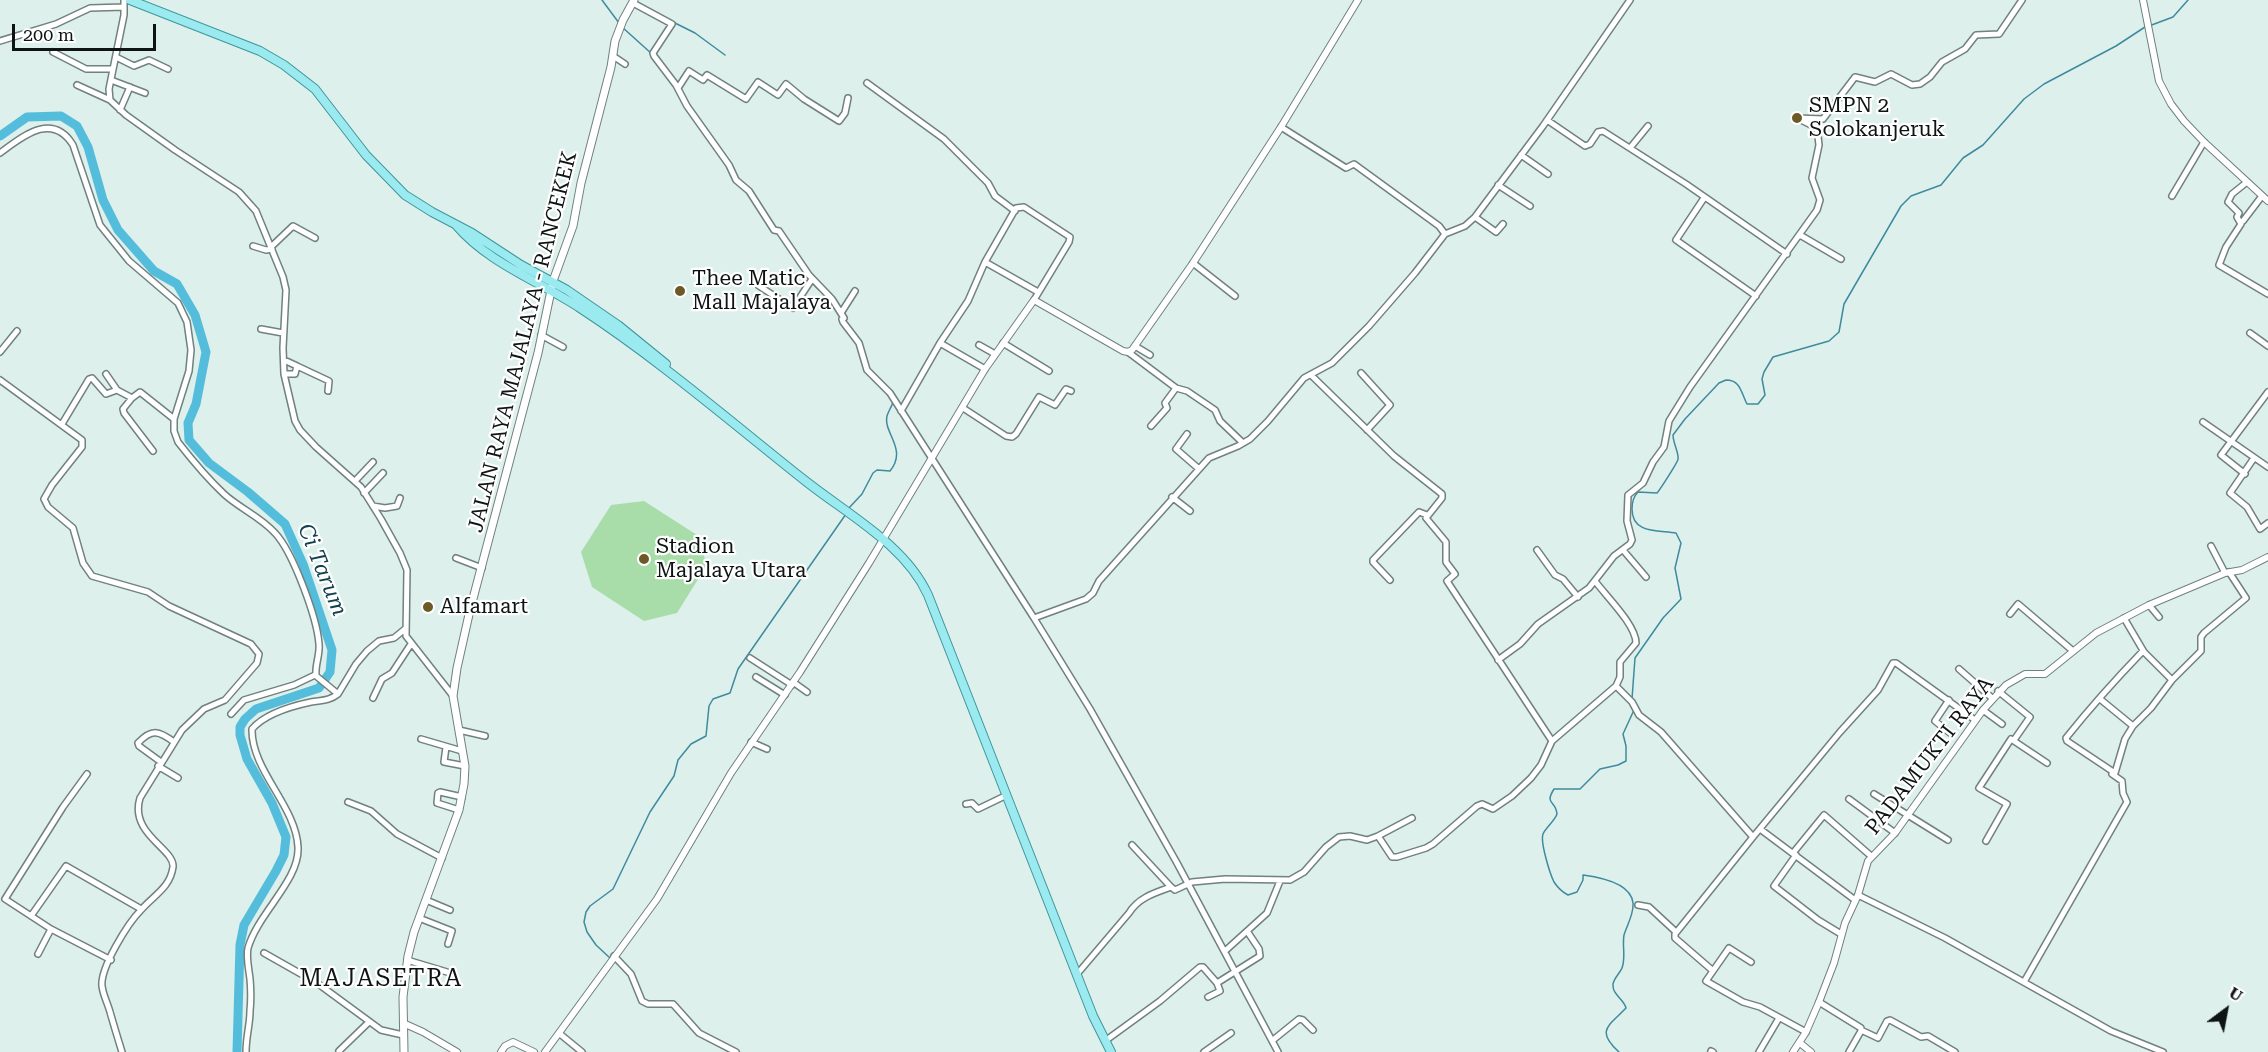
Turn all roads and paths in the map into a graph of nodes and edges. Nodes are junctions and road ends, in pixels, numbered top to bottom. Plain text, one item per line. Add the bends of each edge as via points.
1 (124, 0) edge
2 (130, 0) edge
3 (1358, 0) edge
4 (1630, 0) edge
5 (2022, 0) edge
6 (2143, 0) edge
7 (633, 1) edge
8 (124, 7) junction
9 (0, 40) edge
10 (53, 52) dead end
11 (613, 56) junction
12 (116, 57) junction
13 (625, 64) dead end
14 (113, 69) junction
15 (168, 69) dead end
16 (111, 80) junction
17 (867, 83) dead end
18 (77, 85) dead end
19 (130, 87) junction
20 (678, 88) junction
21 (145, 93) dead end
22 (848, 98) dead end
23 (110, 100) junction
24 (120, 110) junction
25 (1547, 120) junction
26 (1648, 126) dead end
27 (1281, 127) junction
28 (2204, 142) junction
29 (1630, 148) junction
30 (0, 153) edge
31 (1521, 155) junction
32 (1548, 174) dead end
33 (2247, 182) junction
34 (1498, 185) junction
35 (2172, 196) dead end
36 (1704, 198) junction
37 (2266, 198) edge
38 (1530, 206) dead end
39 (1015, 211) junction
40 (1475, 217) junction
41 (2243, 221) dead end
42 (1503, 224) dead end
43 (456, 225) junction
44 (1445, 234) junction
45 (1800, 235) junction
46 (315, 238) dead end
47 (253, 246) dead end
48 (271, 248) junction
49 (1787, 254) junction
50 (1841, 259) dead end
51 (985, 261) junction
52 (1193, 262) junction
53 (553, 281) junction
54 (810, 282) junction
55 (759, 286) dead end
56 (551, 291) junction
57 (855, 291) dead end
58 (1038, 292) junction
59 (2268, 294) edge
60 (1235, 296) dead end
61 (1756, 296) junction
62 (1034, 300) junction
63 (841, 313) junction
64 (261, 329) dead end
65 (17, 331) dead end
66 (284, 333) junction
67 (2250, 333) dead end
68 (541, 335) junction
69 (1003, 343) junction
70 (940, 344) junction
71 (979, 345) dead end
72 (1135, 346) junction
73 (2268, 346) edge
74 (563, 347) dead end
75 (0, 352) edge
76 (1128, 352) junction
77 (995, 354) junction
78 (1150, 355) dead end
79 (284, 360) junction
80 (297, 366) junction
81 (985, 369) junction
82 (1049, 371) dead end
83 (1361, 373) dead end
84 (106, 374) dead end
85 (284, 374) junction
86 (1311, 375) junction
87 (0, 380) edge
88 (1176, 388) junction
89 (117, 390) junction
90 (328, 391) dead end
91 (1071, 391) dead end
92 (2268, 392) edge
93 (132, 398) junction
94 (2265, 400) edge
95 (963, 408) junction
96 (901, 411) junction
97 (174, 419) junction
98 (2204, 422) dead end
99 (62, 424) junction
100 (1151, 426) dead end
101 (1367, 430) junction
102 (1187, 434) dead end
103 (2231, 442) junction
104 (1243, 443) junction
105 (153, 451) dead end
106 (2254, 458) junction
107 (932, 460) junction
108 (373, 462) dead end
109 (2268, 467) edge
110 (1199, 468) junction
111 (383, 473) dead end
112 (2245, 474) junction
113 (355, 481) junction
114 (364, 493) junction
115 (1172, 497) junction
116 (400, 498) dead end
117 (373, 506) junction
118 (1190, 512) dead end
119 (1427, 515) junction
120 (855, 518) junction
121 (2268, 523) edge
122 (883, 540) junction
123 (2211, 546) dead end
124 (1537, 550) dead end
125 (1623, 550) junction
126 (2268, 557) edge
127 (456, 558) dead end
128 (482, 568) junction
129 (2227, 573) junction
130 (1646, 577) dead end
131 (1390, 580) dead end
132 (1595, 581) junction
133 (1578, 597) junction
134 (2149, 605) junction
135 (2010, 614) dead end
136 (2159, 617) dead end
137 (1034, 618) junction
138 (2124, 618) junction
139 (405, 629) junction
140 (411, 644) junction
141 (2071, 649) junction
142 (2144, 652) junction
143 (750, 658) dead end
144 (1498, 660) junction
145 (1959, 669) dead end
146 (317, 676) junction
147 (756, 677) dead end
148 (2172, 680) junction
149 (793, 684) junction
150 (1616, 686) junction
151 (1998, 691) junction
152 (807, 692) dead end
153 (337, 693) junction
154 (785, 695) junction
155 (453, 696) junction
156 (373, 698) dead end
157 (1992, 698) junction
158 (2100, 699) junction
159 (1949, 700) junction
160 (1983, 710) junction
161 (231, 714) dead end
162 (1975, 720) junction
163 (2002, 724) dead end
164 (2133, 726) junction
165 (459, 730) junction
166 (1950, 733) dead end
167 (485, 736) dead end
168 (421, 739) dead end
169 (1552, 741) junction
170 (2014, 741) junction
171 (174, 742) junction
172 (752, 742) junction
173 (446, 747) junction
174 (767, 750) dead end
175 (462, 751) junction
176 (2047, 763) dead end
177 (160, 764) junction
178 (465, 766) junction
179 (2112, 773) junction
180 (87, 774) dead end
181 (178, 778) dead end
182 (1874, 794) dead end
183 (1007, 795) junction
184 (462, 797) junction
185 (1849, 799) dead end
186 (348, 802) dead end
187 (966, 804) dead end
188 (459, 810) junction
189 (1908, 814) junction
190 (1412, 818) dead end
191 (1760, 829) junction
192 (1893, 831) junction
193 (1378, 837) junction
194 (1753, 837) junction
195 (1948, 840) dead end
196 (1986, 841) dead end
197 (1132, 845) dead end
198 (1794, 854) junction
199 (1871, 856) junction
200 (442, 858) junction
201 (1280, 881) junction
202 (1188, 885) junction
203 (1171, 887) junction
204 (1857, 897) junction
205 (426, 900) junction
206 (1638, 905) dead end
207 (141, 909) junction
208 (450, 910) dead end
209 (31, 916) junction
210 (418, 918) junction
211 (51, 929) junction
212 (1247, 931) junction
213 (1676, 932) junction
214 (1838, 932) junction
215 (448, 944) dead end
216 (1225, 951) junction
217 (38, 954) dead end
218 (264, 954) dead end
219 (612, 959) junction
220 (111, 960) junction
221 (407, 960) junction
222 (1751, 962) dead end
223 (1712, 970) junction
224 (447, 972) dead end
225 (1237, 972) junction
226 (1078, 973) junction
227 (2024, 982) junction
228 (1217, 984) junction
229 (1208, 997) dead end
230 (1819, 1002) junction
231 (1779, 1017) junction
232 (369, 1022) junction
233 (403, 1023) junction
234 (1313, 1030) dead end
235 (1861, 1030) junction
236 (1803, 1031) junction
237 (1231, 1033) dead end
238 (560, 1034) junction
239 (403, 1035) junction
240 (1273, 1040) junction
241 (1105, 1041) junction
242 (1800, 1043) junction
243 (339, 1051) edge
244 (122, 1052) edge
245 (246, 1052) edge
246 (404, 1052) edge
247 (457, 1052) edge
248 (501, 1052) edge
249 (534, 1052) edge
250 (545, 1052) edge
251 (582, 1052) edge
252 (736, 1052) edge
253 (1111, 1052) edge
254 (1204, 1052) edge
255 (1278, 1052) edge
256 (1759, 1052) edge
257 (1793, 1052) edge
258 (1811, 1052) edge
259 (1849, 1052) edge
260 (1955, 1052) edge
261 (2163, 1052) edge

1 - 8 street
2 - 43 main road via 260,51 307,82 381,172 405,195
3 - 27 street
4 - 25 street
5 - 45 street via 1999,34 1976,35 1965,49 1942,62 1920,84 1912,85 1891,74 1875,82 1855,77 1823,119 1797,118 1818,128 1819,145 1812,178 1821,200
6 - 28 street via 2161,87 2177,113
7 - 11 main road, JALAN RAYA MAJALAYA - RANCEKEK via 619,30
7 - 20 street via 672,24 653,54
8 - 9 street via 90,8 56,24
8 - 12 street
10 - 14 street via 86,69
11 - 13 street
11 - 53 main road, JALAN RAYA MAJALAYA - RANCEKEK via 573,226
12 - 14 street
12 - 15 street via 134,66 149,60
14 - 16 street
16 - 19 street
16 - 23 street
17 - 39 street via 944,139 995,195
18 - 23 street
19 - 21 street
19 - 24 street
20 - 22 street via 689,71 703,80 707,75 746,99 758,82 778,95 788,85 839,121
20 - 54 street via 736,180 749,191 774,231 779,231
23 - 24 street
24 - 48 street via 246,198 261,219
25 - 29 street via 1585,146 1601,131
25 - 31 street
26 - 29 street
27 - 44 street via 1343,166 1354,164
27 - 52 street
28 - 33 street
28 - 35 street
29 - 36 street
30 - 97 street via 34,130 55,129 67,136 99,225 129,261 178,303 188,322 191,350 189,371
31 - 32 street
31 - 34 street
33 - 37 street
33 - 59 street via 2228,202 2239,213 2236,217 2241,224 2219,265
34 - 38 street
34 - 40 street
36 - 49 street
36 - 61 street via 1676,240
37 - 41 street
39 - 51 street
39 - 58 street via 1024,207 1070,237
40 - 42 street via 1496,232
40 - 44 street
43 - 53 main road
43 - 56 main road via 484,250
44 - 86 street via 1369,327 1332,363
45 - 49 street
45 - 50 street
46 - 48 street via 293,226
47 - 48 street
48 - 66 street via 286,290
49 - 61 street
51 - 58 street
51 - 70 street via 968,301
52 - 60 street
52 - 72 street
53 - 56 main road, JALAN RAYA MAJALAYA - RANCEKEK
53 - 120 main road via 618,325
54 - 55 street via 793,308
54 - 63 street
56 - 68 main road, JALAN RAYA MAJALAYA - RANCEKEK
56 - 120 main road via 605,324
57 - 63 street
58 - 62 street
61 - 125 street via 1690,387 1670,421 1664,447 1643,483 1628,495 1627,521 1632,540
62 - 69 street
62 - 76 street
63 - 96 street via 859,344 867,370 890,393
64 - 66 street
65 - 75 street
66 - 79 street
67 - 73 street
68 - 74 street
68 - 128 main road, JALAN RAYA MAJALAYA - RANCEKEK
69 - 77 street
69 - 82 street
70 - 81 street
70 - 96 street
71 - 77 street
72 - 76 street
72 - 78 street
76 - 88 street
77 - 81 street
79 - 80 street
79 - 85 street
80 - 85 street via 296,374
80 - 90 street via 329,381
81 - 95 street
83 - 101 street via 1390,404
84 - 89 street
85 - 113 street via 300,430
86 - 101 street
86 - 104 street
87 - 99 street
88 - 100 street via 1165,402 1168,407
88 - 104 street via 1215,410 1220,421
89 - 93 street
89 - 99 street via 106,394 89,379
91 - 95 street via 1065,390 1054,406 1038,397 1011,437
92 - 94 street
93 - 97 street via 140,392
93 - 105 street via 124,413
94 - 103 street
95 - 107 street
96 - 107 street
97 - 146 street via 178,442 189,457 224,494 268,526 282,544 301,580 319,642
98 - 103 street
99 - 171 street via 82,440 82,446 44,499 73,528 89,574 148,592 169,606 251,644 259,654 257,663 225,700 195,715
101 - 119 street via 1441,492 1442,498
102 - 110 street via 1176,449
103 - 106 street
103 - 112 street via 2221,456
104 - 110 street via 1215,454
106 - 109 street
106 - 112 street
107 - 122 street
107 - 137 street
108 - 113 street
110 - 115 street
111 - 114 street
112 - 121 street via 2230,494 2254,515 2259,528
113 - 114 street
114 - 117 street
115 - 118 street
115 - 137 street via 1093,593
116 - 117 street via 397,506
117 - 139 street via 407,570
119 - 131 street via 1419,512 1373,560
119 - 144 street via 1426,520 1446,542 1447,563 1455,574 1447,582
120 - 122 main road
122 - 149 street
122 - 183 main road via 924,586
123 - 129 street
124 - 133 street
125 - 130 street
125 - 132 street
126 - 129 street, PADAMUKTI RAYA
127 - 128 street
128 - 155 main road, JALAN RAYA MAJALAYA - RANCEKEK
129 - 134 street, PADAMUKTI RAYA
129 - 148 street via 2246,598 2204,633 2201,651
132 - 133 street
132 - 150 street via 1636,639 1620,662
133 - 144 street via 1538,624
134 - 136 street
134 - 138 street, PADAMUKTI RAYA
135 - 141 street via 2018,604
137 - 202 street via 1090,709
138 - 141 street, PADAMUKTI RAYA
138 - 142 street
139 - 140 street
139 - 153 street via 367,651
140 - 155 street
140 - 156 street via 392,673 382,679
141 - 151 street, PADAMUKTI RAYA via 2045,674 2025,674
142 - 148 street
142 - 158 street
143 - 149 street
144 - 169 street
145 - 157 street
146 - 153 street
146 - 161 street via 244,700
147 - 154 street
148 - 164 street
149 - 152 street
149 - 154 street
150 - 169 street
150 - 194 street
151 - 157 street, PADAMUKTI RAYA
151 - 170 street via 2030,717
153 - 245 street via 330,700 309,702 267,717 252,729 257,757 289,818 298,847 294,869 257,925 247,951 250,1015
154 - 172 street
155 - 165 main road, JALAN RAYA MAJALAYA - RANCEKEK
157 - 160 street, PADAMUKTI RAYA
158 - 164 street
158 - 179 street via 2066,738
159 - 162 street
159 - 166 street via 1935,721
159 - 191 street via 1893,663 1878,690
160 - 162 street, PADAMUKTI RAYA
160 - 163 street
162 - 189 street, PADAMUKTI RAYA
164 - 179 street via 2116,772
165 - 167 street
165 - 175 main road, JALAN RAYA MAJALAYA - RANCEKEK
168 - 173 street
169 - 193 street via 1536,772 1512,796 1492,809 1482,804 1476,806 1426,848 1392,857
170 - 176 street
170 - 196 street via 2011,740 1979,788 2007,804
171 - 177 street
171 - 177 street via 155,733 138,743
172 - 174 street
172 - 219 street via 657,899
173 - 175 street
173 - 178 street via 444,762
175 - 178 main road, JALAN RAYA MAJALAYA - RANCEKEK
177 - 181 street
177 - 207 street via 140,798 138,810 148,835 174,864 166,886
178 - 184 main road, JALAN RAYA MAJALAYA - RANCEKEK
179 - 227 street via 2122,781 2127,802
180 - 209 street via 5,898
182 - 189 street
183 - 187 street via 978,809 972,803
183 - 226 main road
184 - 188 main road, JALAN RAYA MAJALAYA - RANCEKEK
184 - 188 street via 438,793 436,803
185 - 192 street
186 - 200 street via 371,811 397,834
188 - 200 main road, JALAN RAYA MAJALAYA - RANCEKEK
189 - 192 street, PADAMUKTI RAYA
189 - 195 street
190 - 193 street
191 - 194 street
191 - 198 street
192 - 199 street, PADAMUKTI RAYA
193 - 201 street via 1339,837 1304,872
194 - 213 street
197 - 203 street
198 - 199 street via 1824,815
198 - 204 street
198 - 214 street via 1774,886
199 - 204 street, PADAMUKTI RAYA
200 - 205 main road, JALAN RAYA MAJALAYA - RANCEKEK
201 - 202 street via 1225,879
201 - 212 street via 1268,913
202 - 203 street via 1175,890
202 - 216 street
203 - 226 street via 1135,903
204 - 214 street, PADAMUKTI RAYA
204 - 227 street via 1946,938
205 - 208 street
205 - 210 main road, JALAN RAYA MAJALAYA - RANCEKEK
206 - 213 street via 1649,907
207 - 209 street via 66,866
207 - 220 street
209 - 211 street
210 - 215 street via 452,932
210 - 221 main road, JALAN RAYA MAJALAYA - RANCEKEK
211 - 217 street
211 - 220 street
212 - 216 street
212 - 225 street via 1260,956
213 - 223 street via 1675,938
214 - 230 street, PADAMUKTI RAYA via 1834,963
216 - 225 street
218 - 232 street via 317,983
219 - 238 street
219 - 252 street via 628,969 642,1000 648,1004 673,1004 699,1033
220 - 244 street via 102,987
221 - 224 street
221 - 233 main road, JALAN RAYA MAJALAYA - RANCEKEK
222 - 223 street via 1730,948
223 - 231 street via 1706,981
225 - 228 street
225 - 240 street
226 - 241 main road
227 - 261 street via 2111,1031
228 - 229 street via 1220,991
228 - 241 street via 1200,967
230 - 235 street
230 - 236 street, PADAMUKTI RAYA
231 - 236 street
231 - 256 street
232 - 239 street via 381,1030
232 - 243 street
233 - 239 main road, JALAN RAYA MAJALAYA - RANCEKEK
233 - 247 street
234 - 240 street via 1299,1019
235 - 259 street
235 - 260 street via 1878,1038 1890,1020
236 - 242 street, PADAMUKTI RAYA
237 - 254 street
238 - 250 street
238 - 251 street
239 - 246 main road, JALAN RAYA MAJALAYA - RANCEKEK
240 - 255 street
241 - 253 main road
242 - 257 street, PADAMUKTI RAYA
242 - 258 street
248 - 249 street via 513,1042

